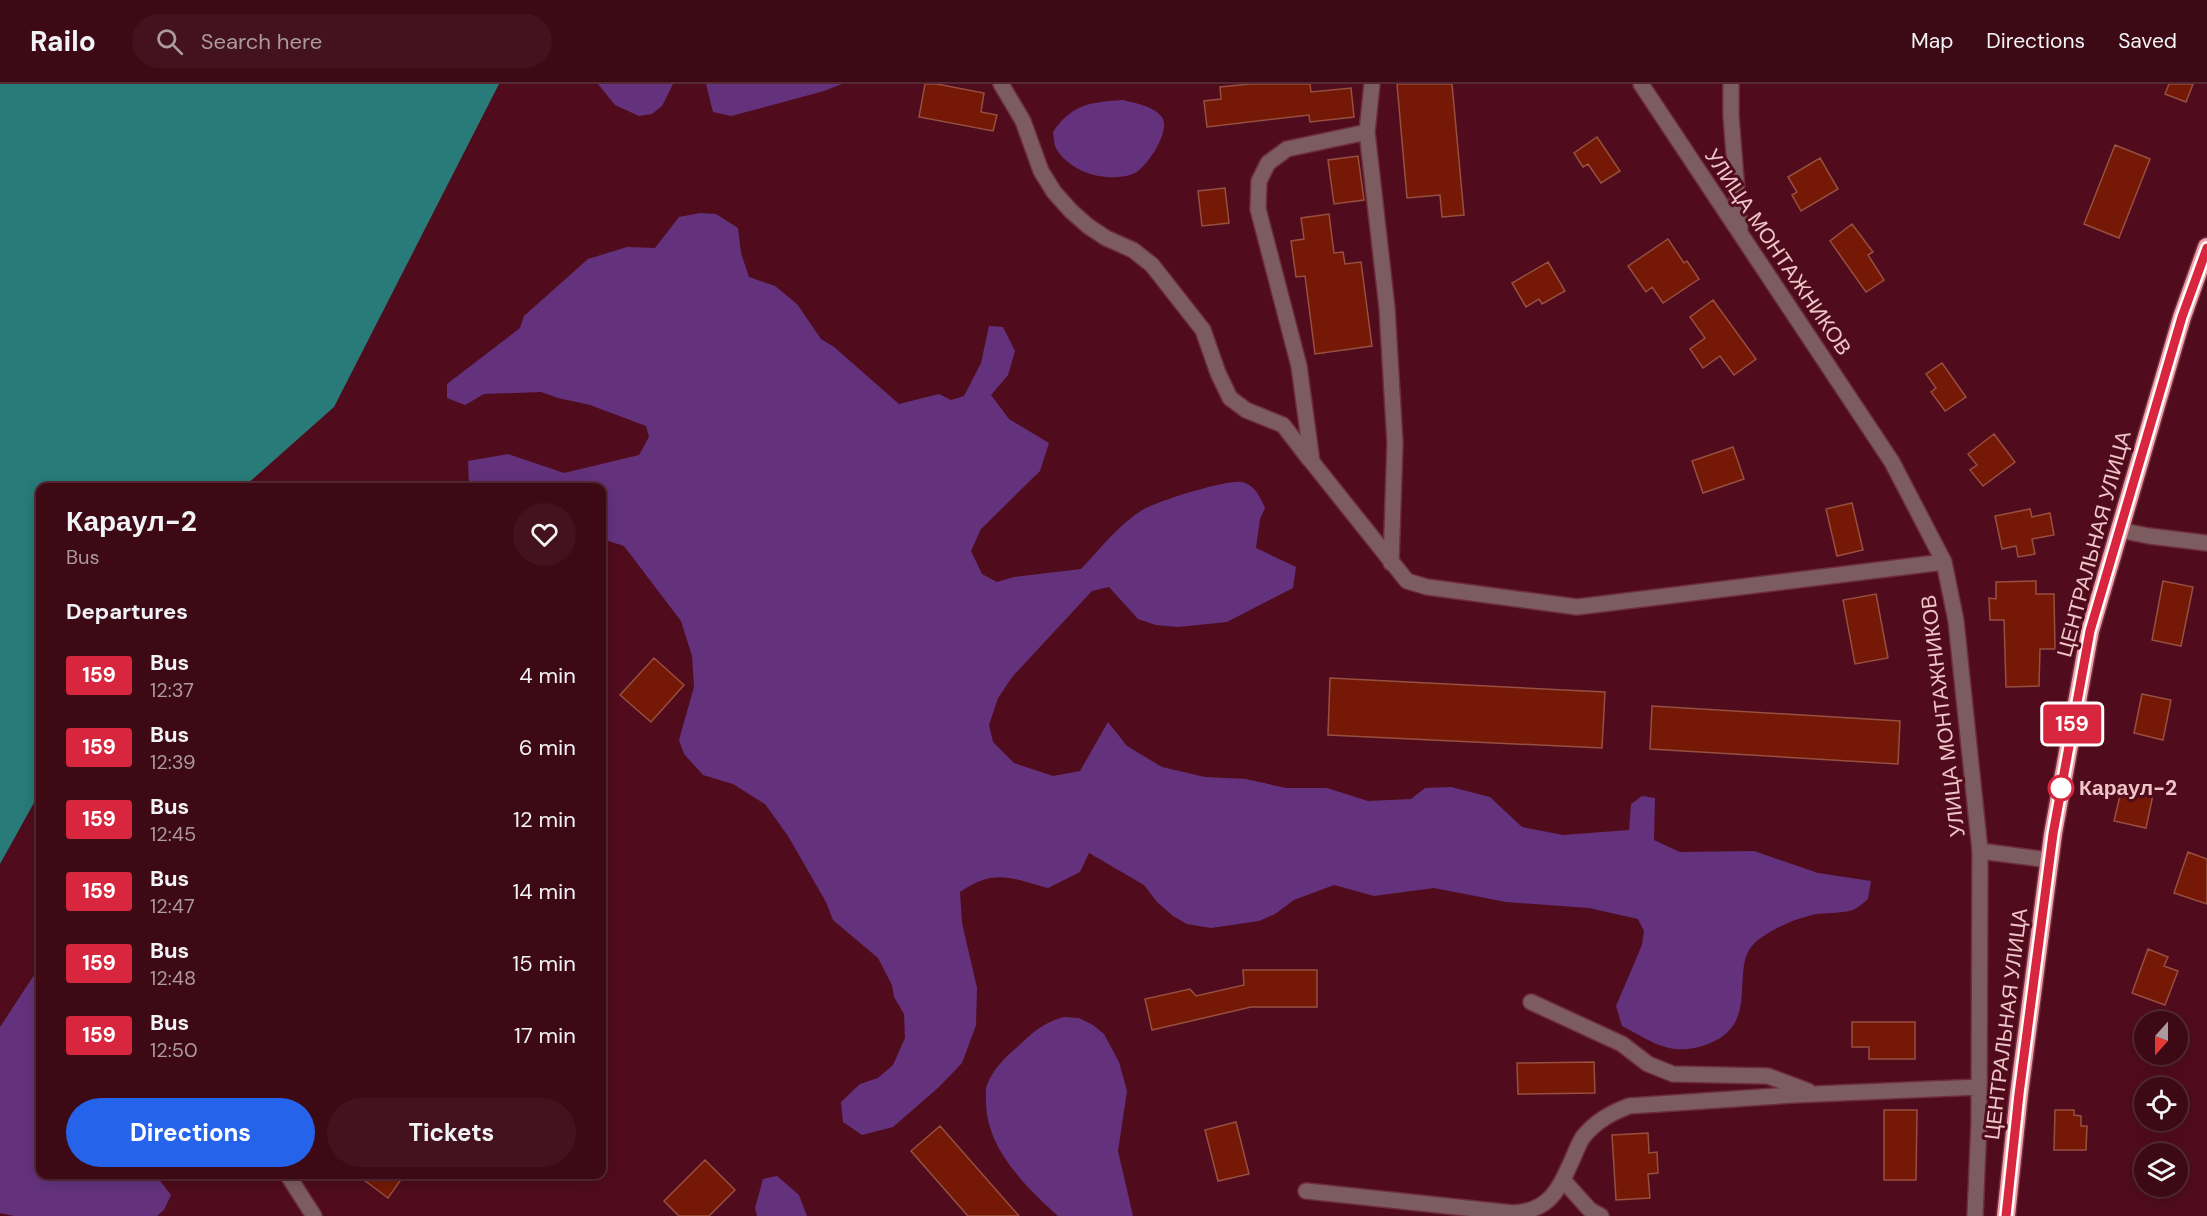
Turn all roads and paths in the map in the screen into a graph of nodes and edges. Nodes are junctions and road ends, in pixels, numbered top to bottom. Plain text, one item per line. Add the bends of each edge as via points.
1 (1001, 84) edge
2 (1372, 84) edge
3 (1641, 84) edge
4 (1731, 84) edge
5 (1367, 132) junction
6 (1740, 232) junction
7 (2207, 248) edge
8 (1312, 462) junction
9 (2119, 530) junction
10 (2207, 543) edge
11 (1944, 562) junction
12 (1391, 563) junction
13 (1980, 850) junction
14 (2049, 860) junction
15 (1532, 1002) dead end
16 (1979, 1088) junction
17 (1817, 1094) junction
18 (290, 1179) edge
19 (1563, 1179) junction
20 (1306, 1191) dead end
21 (314, 1216) edge
22 (1601, 1216) edge
23 (1975, 1216) edge
24 (2006, 1216) edge

1 - 8 street via 1023,121 1041,171 1054,192 1088,226 1152,265 1203,330 1230,398 1246,410 1284,425
2 - 5 street
3 - 6 street, УЛИЦА МОНТАЖНИКОВ
4 - 6 street
5 - 8 street via 1287,149 1268,163 1259,181 1258,209 1299,366
5 - 12 street via 1387,308 1395,443
6 - 11 street, УЛИЦА МОНТАЖНИКОВ via 1892,462
7 - 9 highway, ЦЕНТРАЛЬНАЯ УЛИЦА via 2182,317
8 - 12 street
9 - 10 street
9 - 14 highway, ЦЕНТРАЛЬНАЯ УЛИЦА via 2090,631
11 - 12 street via 1577,607 1427,587 1407,581
11 - 13 street, УЛИЦА МОНТАЖНИКОВ via 1956,621
13 - 14 street
13 - 16 street, УЛИЦА МОНТАЖНИКОВ
14 - 24 highway, ЦЕНТРАЛЬНАЯ УЛИЦА
15 - 17 street via 1622,1044 1648,1064 1673,1074 1768,1076
16 - 17 street
16 - 23 street, УЛИЦА МОНТАЖНИКОВ
17 - 19 street via 1629,1106 1596,1123 1582,1139
18 - 21 street
19 - 20 street via 1553,1196 1540,1207 1513,1213
19 - 22 street

